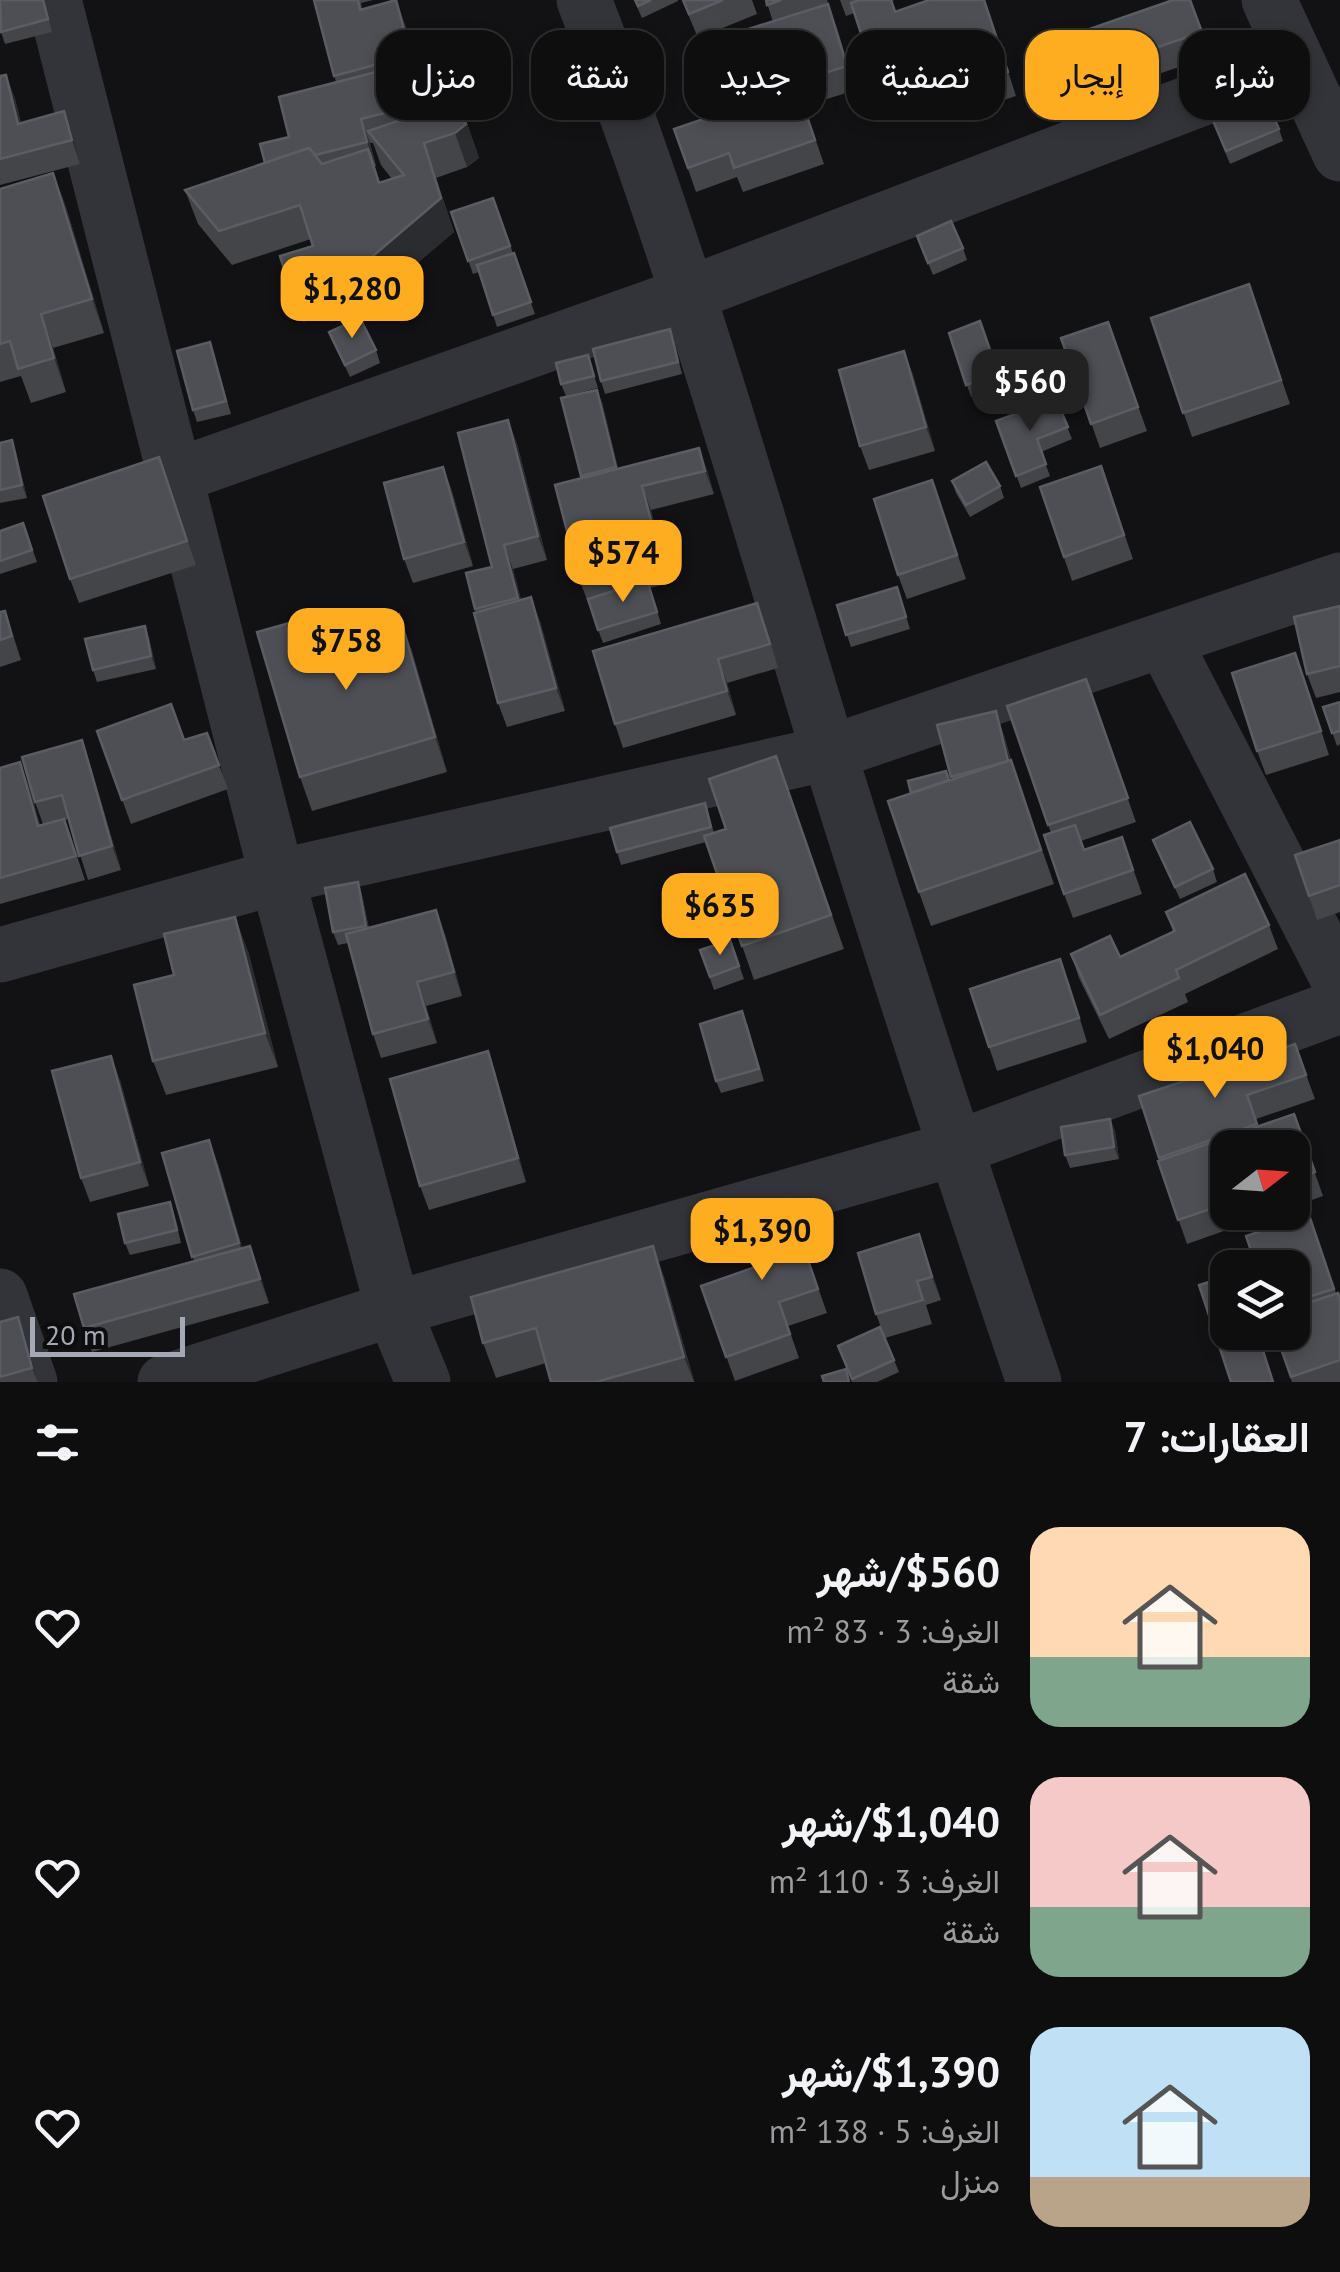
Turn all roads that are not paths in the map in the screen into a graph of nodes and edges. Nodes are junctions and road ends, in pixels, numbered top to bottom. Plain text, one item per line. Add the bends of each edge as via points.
1 (54, 0) edge
2 (584, 0) edge
3 (1269, 0) edge
4 (1283, 30) edge
5 (1310, 88) edge
6 (1179, 107) edge
7 (1340, 154) edge
8 (689, 294) junction
9 (176, 476) junction
10 (1340, 580) edge
11 (1164, 641) junction
12 (829, 753) junction
13 (276, 877) junction
14 (0, 955) edge
15 (1340, 983) edge
16 (1340, 1006) edge
17 (954, 1149) junction
18 (0, 1296) edge
19 (393, 1310) junction
20 (30, 1382) edge
21 (165, 1382) edge
22 (423, 1382) edge
23 (1034, 1382) edge

1 - 9 street
2 - 8 street
3 - 4 street
5 - 7 street
6 - 8 street
8 - 9 street
8 - 12 street
9 - 13 street
10 - 11 street
11 - 12 street
11 - 15 street
12 - 13 street
12 - 17 street
13 - 14 street
13 - 19 street
16 - 17 street
17 - 19 street
17 - 23 street
18 - 20 street
19 - 21 street
19 - 22 street

